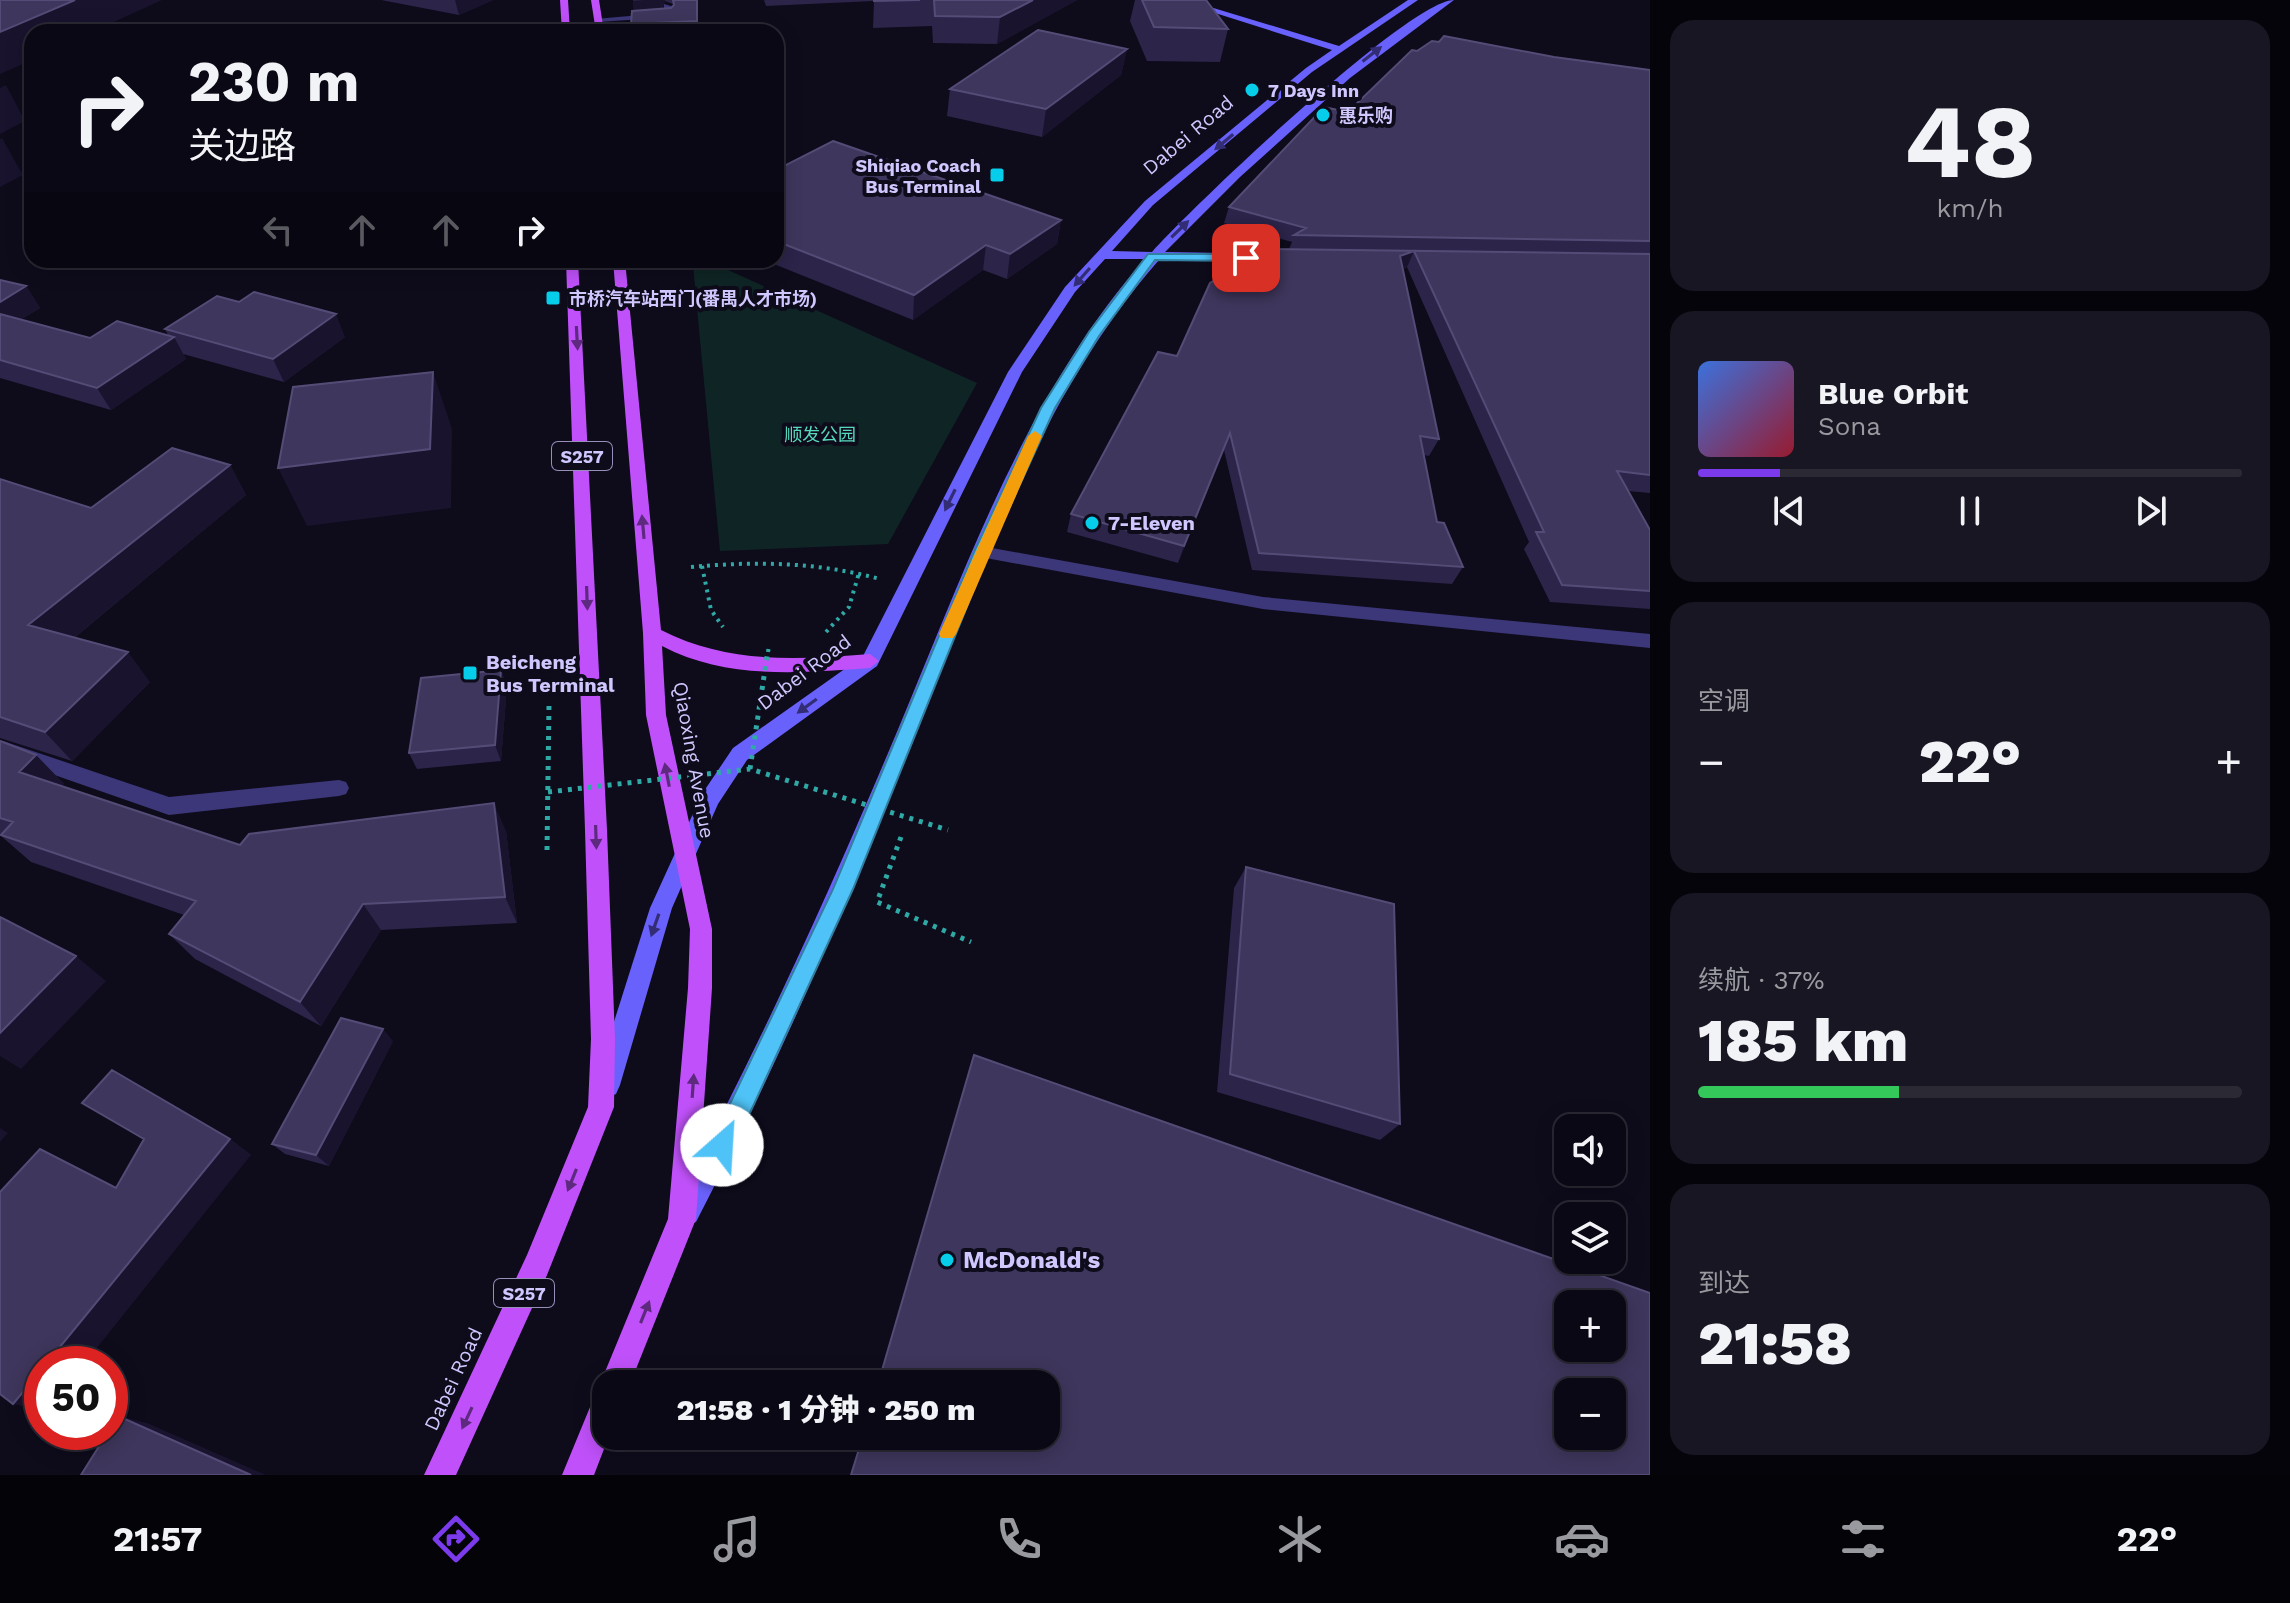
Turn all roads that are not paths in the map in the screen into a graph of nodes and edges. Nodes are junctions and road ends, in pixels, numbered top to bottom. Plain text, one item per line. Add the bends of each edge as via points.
1 (564, 0) edge
2 (595, 0) edge
3 (1178, 0) edge
4 (1414, 0) edge
5 (1450, 0) edge
6 (667, 6) edge
7 (599, 19) junction
8 (566, 24) edge
9 (599, 24) edge
10 (1338, 49) junction
11 (1101, 255) junction
12 (1152, 257) junction
13 (1293, 258) edge
14 (572, 268) edge
15 (620, 268) edge
16 (981, 552) junction
17 (652, 633) junction
18 (1650, 641) edge
19 (870, 661) junction
20 (0, 748) edge
21 (339, 788) dead end
22 (683, 852) junction
23 (601, 1107) junction
24 (682, 1219) junction
25 (621, 1370) edge
26 (592, 1440) edge
27 (440, 1475) edge
28 (578, 1475) edge

1 - 8 main road
2 - 7 main road
3 - 10 main road
4 - 10 main road, Dabei Road
12 -> 5 main road via 1360,63
6 - 7 street via 669,15
7 - 9 main road
10 -> 11 main road, Dabei Road via 1149,203
11 - 12 main road
11 -> 19 main road, Dabei Road via 1046,323 1015,372
12 - 13 main road
12 - 16 main road via 1093,335 1048,408
14 -> 23 main road, S257 via 596,830
17 -> 15 main road, Qiaoxing Avenue / S257
16 - 18 street via 1263,603
16 - 24 main road via 843,889
17 - 19 main road via 690,653 745,666
22 -> 17 main road, Qiaoxing Avenue / S257 via 656,715
19 -> 22 main road, Dabei Road via 740,754
20 - 21 street via 169,806
22 -> 23 main road, Dabei Road via 642,963
24 -> 22 main road, Qiaoxing Avenue / S257 via 701,929
23 -> 27 main road, Dabei Road / S257 via 537,1265
25 -> 24 main road, S257
26 - 28 main road

